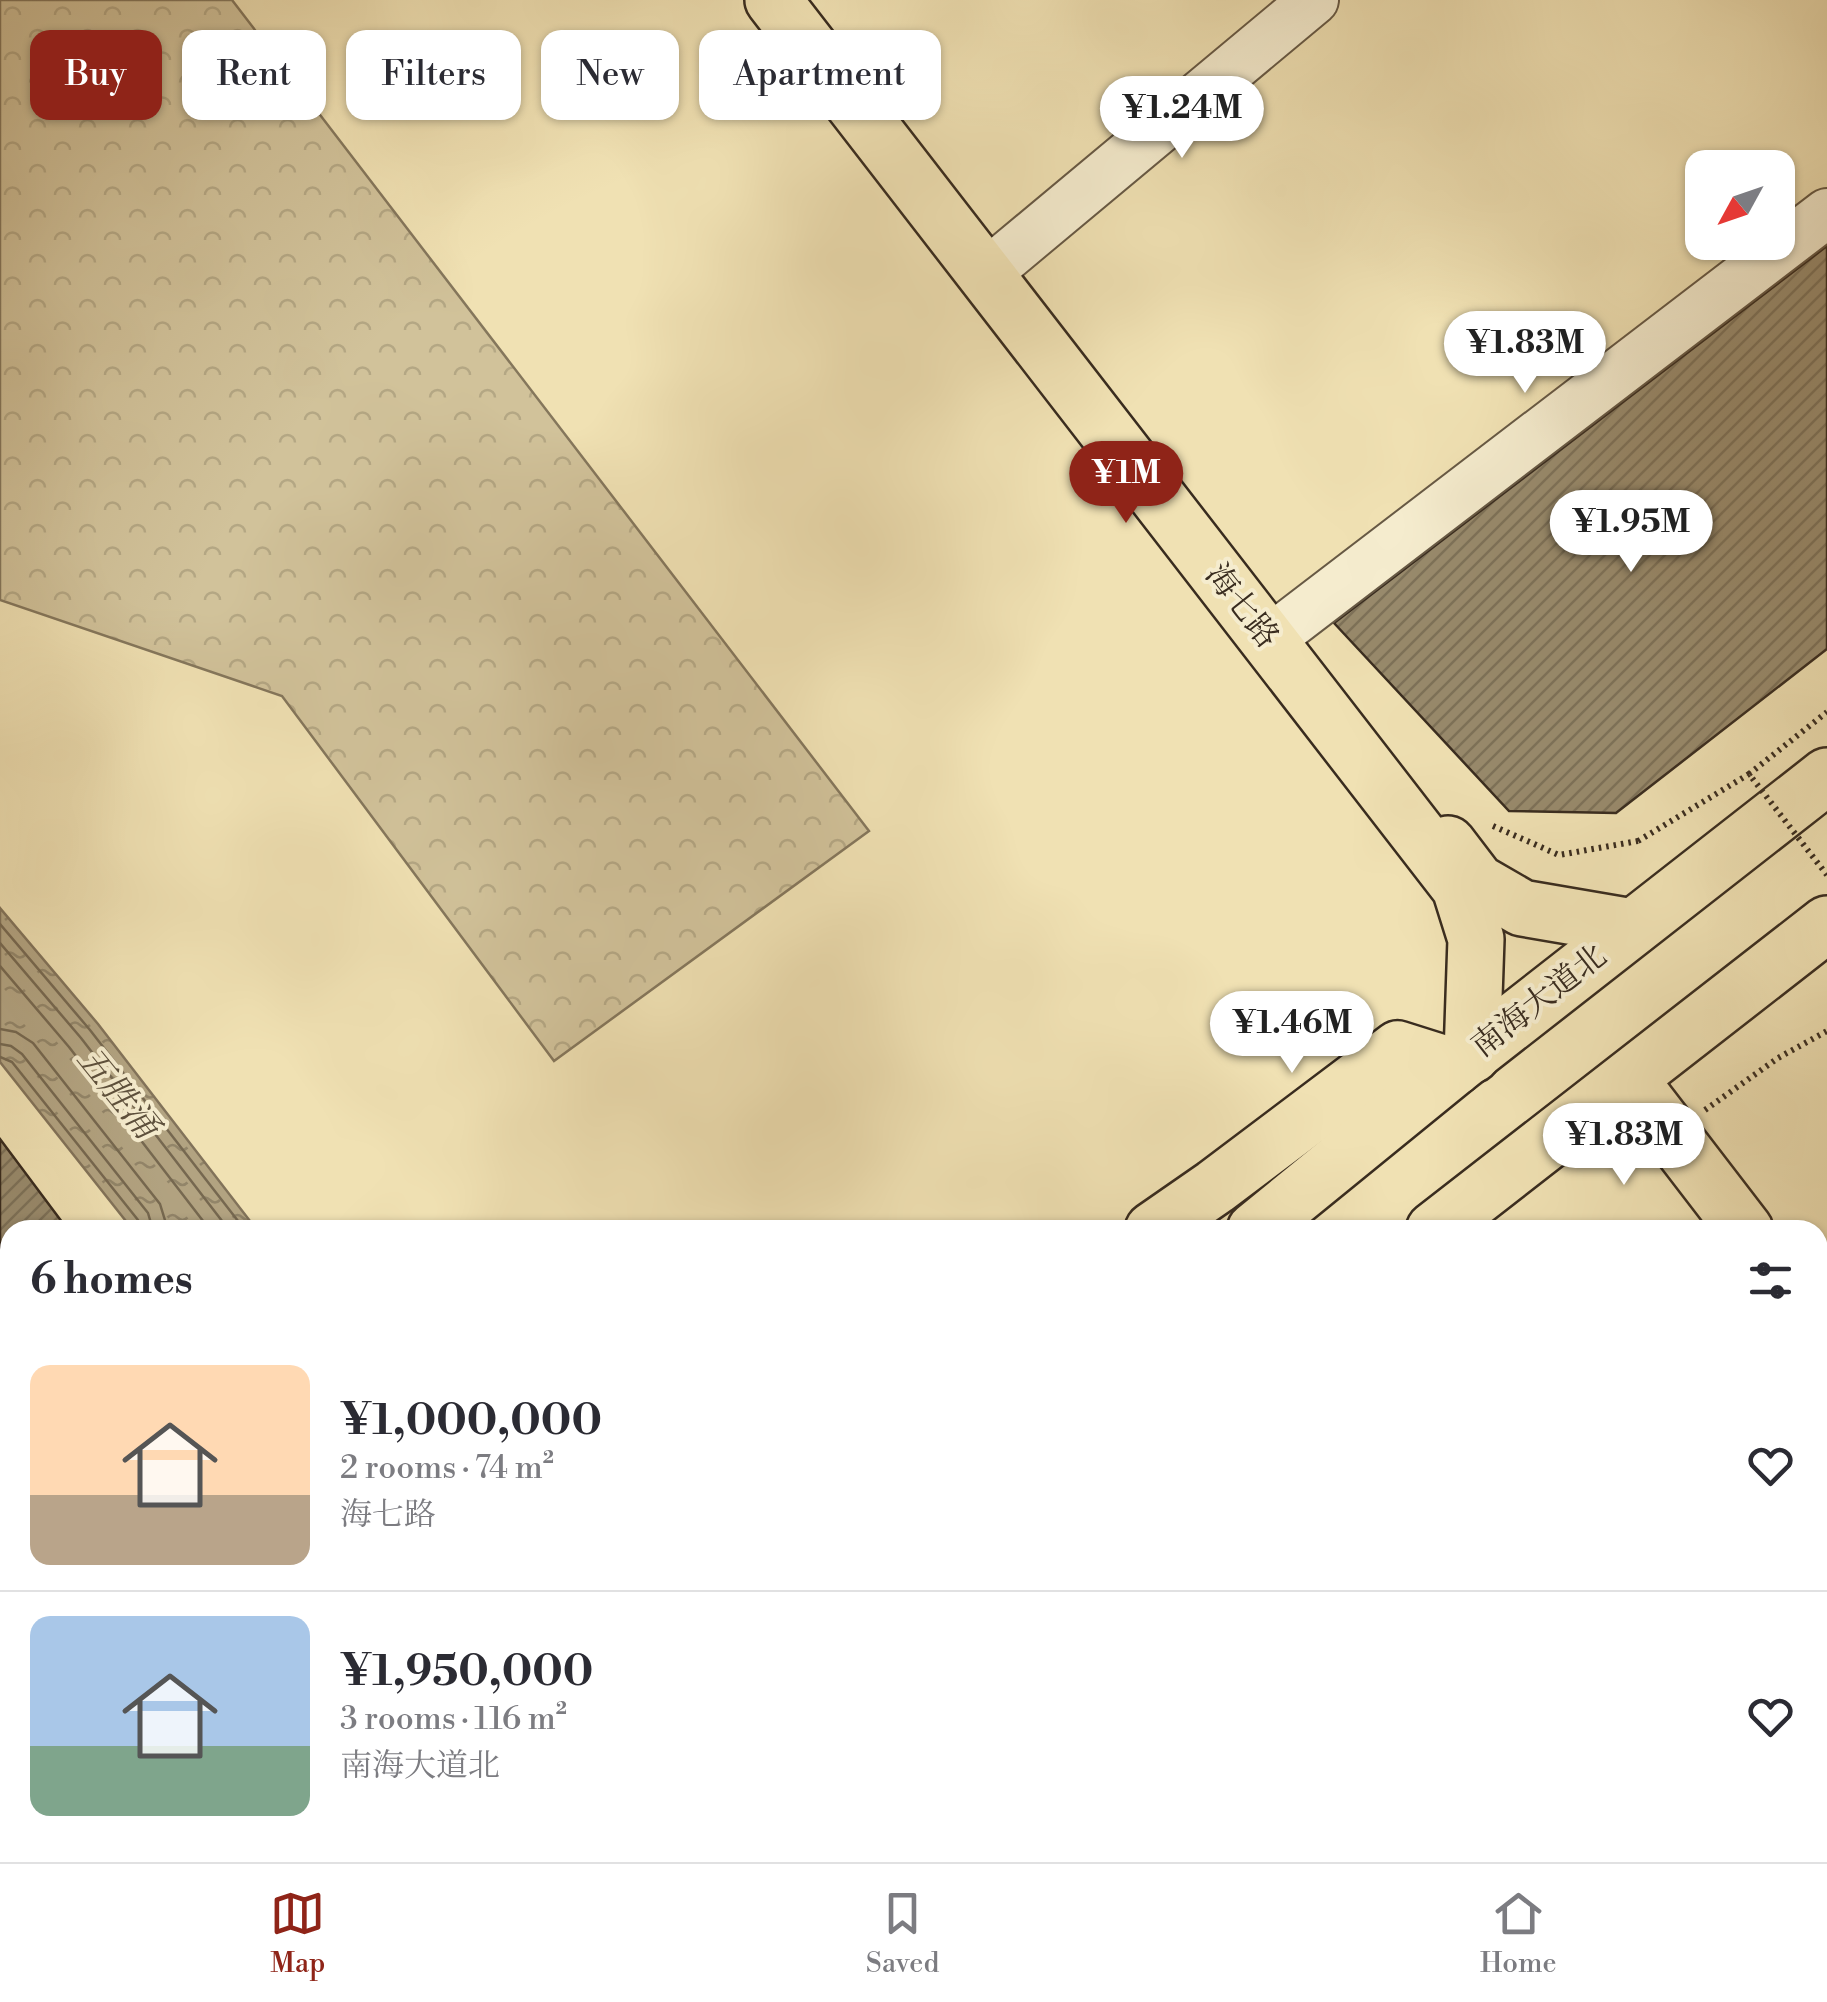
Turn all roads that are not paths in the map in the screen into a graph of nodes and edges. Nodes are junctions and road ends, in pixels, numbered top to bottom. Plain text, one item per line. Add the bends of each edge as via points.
1 (773, 0) edge
2 (797, 0) edge
3 (1314, 0) edge
4 (1827, 212) edge
5 (1000, 262) junction
6 (1276, 635) junction
7 (1827, 776) edge
8 (1827, 924) edge
9 (1633, 928) junction
10 (1463, 1061) junction
11 (1618, 1087) junction
12 (1168, 1220) edge
13 (1266, 1220) edge
14 (1447, 1220) edge
15 (1703, 1220) edge
16 (1737, 1220) edge

1 - 6 main road, 海七路
2 - 5 main road, 海七路
3 - 5 street
4 - 6 street
5 - 6 main road, 海七路
6 - 9 main road, 海七路 via 1477,882 1522,908
6 - 10 main road, 海七路 via 1460,888 1476,939
7 - 9 main road, 南海大道北
8 - 11 main road
9 - 10 main road, 南海大道北
10 - 12 main road via 1398,1049
10 - 13 main road, 南海大道北
11 - 14 main road
11 - 15 main road
11 - 16 main road via 1671,1134

